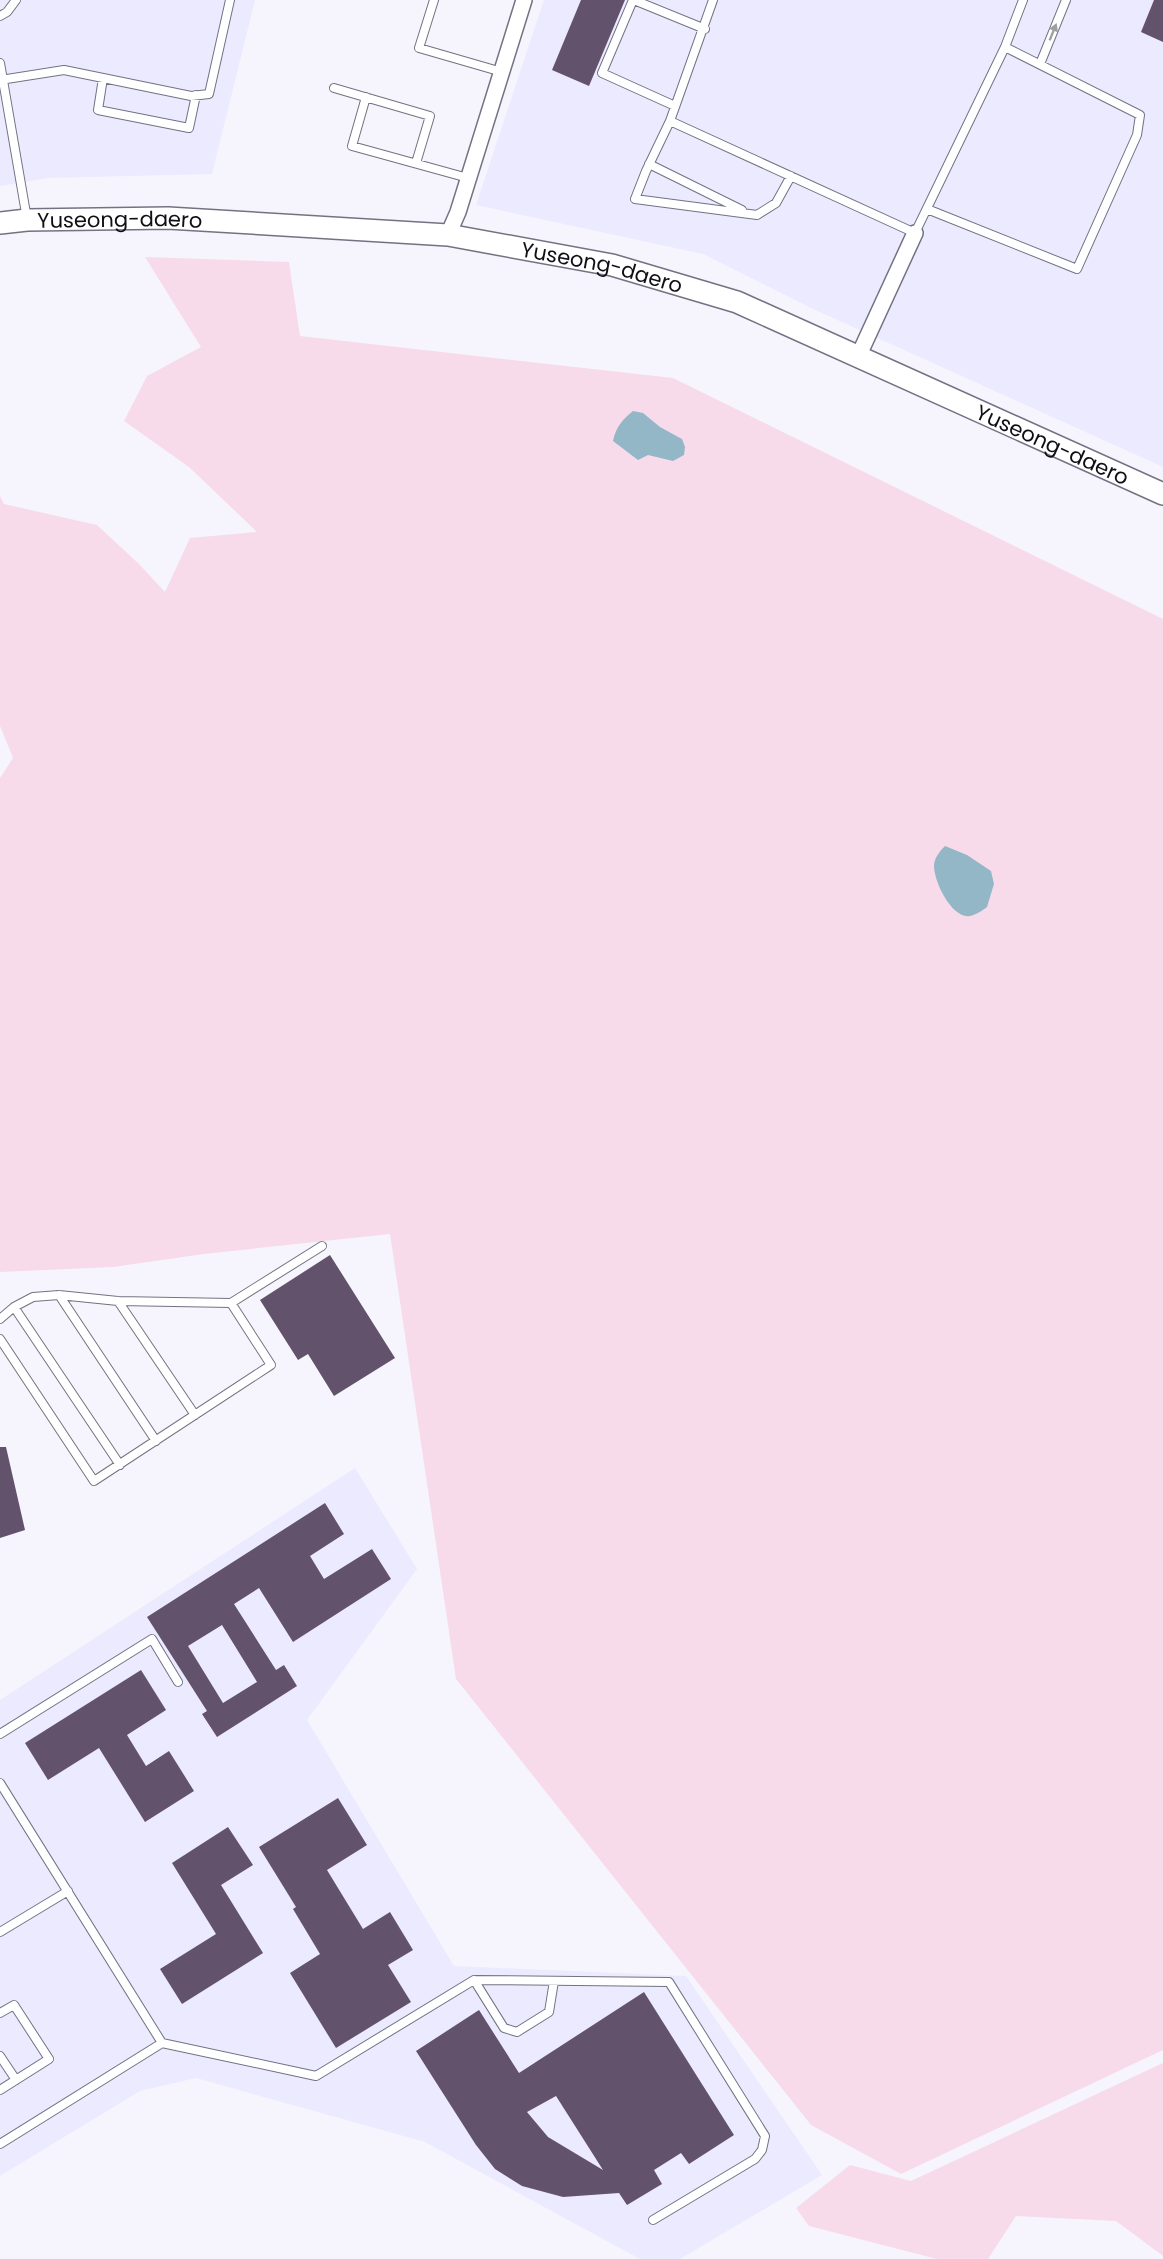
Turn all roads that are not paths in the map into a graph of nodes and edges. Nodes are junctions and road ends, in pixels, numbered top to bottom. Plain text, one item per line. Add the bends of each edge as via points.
1 (16, 0) edge
2 (230, 0) edge
3 (434, 0) edge
4 (524, 0) edge
5 (634, 0) edge
6 (713, 0) edge
7 (1023, 0) edge
8 (1066, 0) edge
9 (0, 16) edge
10 (705, 29) junction
11 (1005, 47) junction
12 (0, 63) edge
13 (1040, 64) junction
14 (502, 72) junction
15 (103, 78) junction
16 (2, 80) edge
17 (334, 88) dead end
18 (196, 95) junction
19 (366, 98) junction
20 (675, 106) junction
21 (670, 121) junction
22 (416, 163) junction
23 (649, 164) junction
24 (791, 176) junction
25 (468, 178) junction
26 (927, 209) junction
27 (748, 214) junction
28 (27, 220) junction
29 (0, 223) edge
30 (915, 233) junction
31 (448, 235) junction
32 (858, 357) junction
33 (1163, 494) edge
34 (322, 1246) dead end
35 (59, 1295) junction
36 (118, 1301) junction
37 (231, 1303) junction
38 (14, 1307) junction
39 (0, 1319) edge
40 (0, 1339) edge
41 (195, 1415) junction
42 (156, 1440) junction
43 (120, 1465) junction
44 (178, 1682) dead end
45 (0, 1734) edge
46 (0, 1783) edge
47 (68, 1891) junction
48 (0, 1932) edge
49 (474, 1980) junction
50 (554, 1981) junction
51 (0, 2013) edge
52 (162, 2043) junction
53 (0, 2056) edge
54 (16, 2080) junction
55 (0, 2090) edge
56 (0, 2144) edge
57 (653, 2220) dead end

1 - 9 lane
2 - 18 lane via 209,94
3 - 14 lane via 419,48
4 - 14 street
5 - 10 lane
5 - 20 lane via 603,73
6 - 10 lane
7 - 11 lane
13 -> 8 lane
10 - 20 lane
11 - 13 lane
11 - 26 lane
12 - 16 lane
13 - 26 lane via 1140,115 1137,135 1077,269
14 - 25 street
15 - 16 lane via 64,69
15 - 18 lane
15 - 18 lane via 98,110 189,128
16 - 28 lane
17 - 19 lane
19 - 22 lane via 430,116
19 - 22 lane via 352,146
20 - 21 lane
21 - 23 lane
21 - 24 lane
22 - 25 lane
23 - 27 lane
23 - 27 lane via 634,199
24 - 27 lane via 776,203 757,215
24 - 30 lane
25 - 31 street
26 - 30 lane
28 - 29 main road, Yuseong-daero
28 - 31 main road, Yuseong-daero via 168,218
30 - 32 street
31 - 32 main road, Yuseong-daero via 623,269 736,302
32 - 33 main road, Yuseong-daero
34 - 37 lane
35 - 36 lane
35 - 38 lane via 33,1297
35 - 42 lane
36 - 37 lane
36 - 41 lane
37 - 41 lane via 272,1365
38 - 39 lane
38 - 43 lane
40 - 43 lane via 94,1481
41 - 42 lane
42 - 43 lane
44 - 45 lane via 152,1640
46 - 47 lane
47 - 48 lane
47 - 52 lane
49 - 50 lane
49 - 50 lane via 504,2028 517,2032 549,2012
49 - 52 lane via 316,2076
50 - 57 lane via 669,1982 765,2136 755,2159
51 - 54 lane via 14,2005 49,2060
52 - 56 lane
53 - 54 lane
54 - 55 lane

